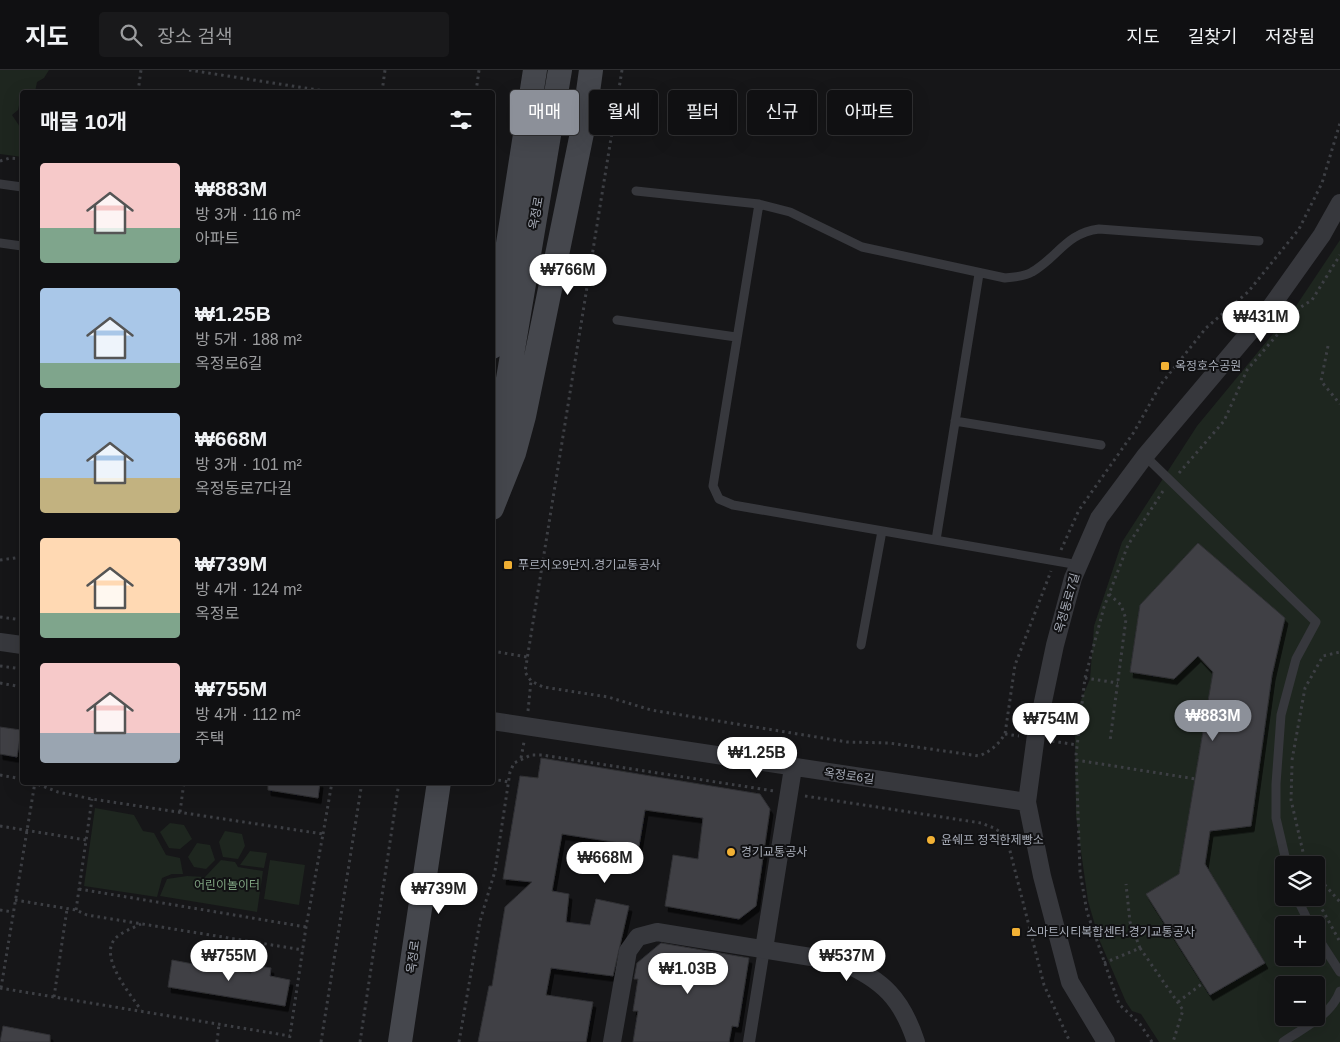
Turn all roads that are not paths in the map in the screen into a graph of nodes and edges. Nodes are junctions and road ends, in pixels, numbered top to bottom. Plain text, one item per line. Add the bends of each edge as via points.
1 (535, 70) edge
2 (560, 70) edge
3 (591, 70) edge
4 (0, 184) edge
5 (20, 187) edge
6 (636, 191) dead end
7 (759, 204) junction
8 (1340, 204) edge
9 (1259, 241) dead end
10 (0, 243) edge
11 (20, 246) edge
12 (979, 274) junction
13 (617, 320) dead end
14 (495, 328) edge
15 (736, 338) junction
16 (955, 421) junction
17 (1101, 445) dead end
18 (495, 456) edge
19 (1145, 456) junction
20 (495, 500) edge
21 (882, 531) junction
22 (936, 540) junction
23 (1079, 565) junction
24 (0, 642) edge
25 (20, 645) edge
26 (861, 645) dead end
27 (495, 721) edge
28 (793, 768) junction
29 (439, 785) edge
30 (1027, 802) junction
31 (1285, 856) edge
32 (764, 949) junction
33 (1325, 949) edge
34 (1340, 972) edge
35 (1340, 991) edge
36 (400, 1042) edge
37 (612, 1042) edge
38 (749, 1042) edge
39 (916, 1042) edge
40 (1106, 1042) edge
41 (1283, 1042) edge

1 - 14 main road
2 - 18 main road, 옥정로
3 - 20 main road via 583,128 524,416 514,453
4 - 5 lane
6 - 7 lane
7 - 12 lane via 790,212 862,247
7 - 15 lane
8 - 19 street, 옥정동로7길 via 1270,308
9 - 12 lane via 1086,230 1073,236 1032,272 1005,278
10 - 11 lane
12 - 16 lane
13 - 15 lane
15 - 21 lane via 714,493 733,505
16 - 17 lane
16 - 22 lane
19 - 23 street, 옥정동로7길 via 1099,518
19 - 31 lane via 1316,622 1296,658 1281,715 1276,818
21 - 22 lane
21 - 26 lane
22 - 23 lane
23 - 30 street, 옥정동로7길 via 1055,645 1036,735
24 - 25 street
27 - 28 street, 옥정로6길
28 - 30 street, 옥정로6길
28 - 32 street
29 - 36 main road, 옥정로
30 - 40 street, 옥정동로7길 via 1042,876 1070,982
32 - 37 street via 657,932 638,937 628,951
32 - 38 street
32 - 39 street via 842,962 869,974 894,996 904,1010
33 - 34 lane
35 - 41 lane via 1326,1013

